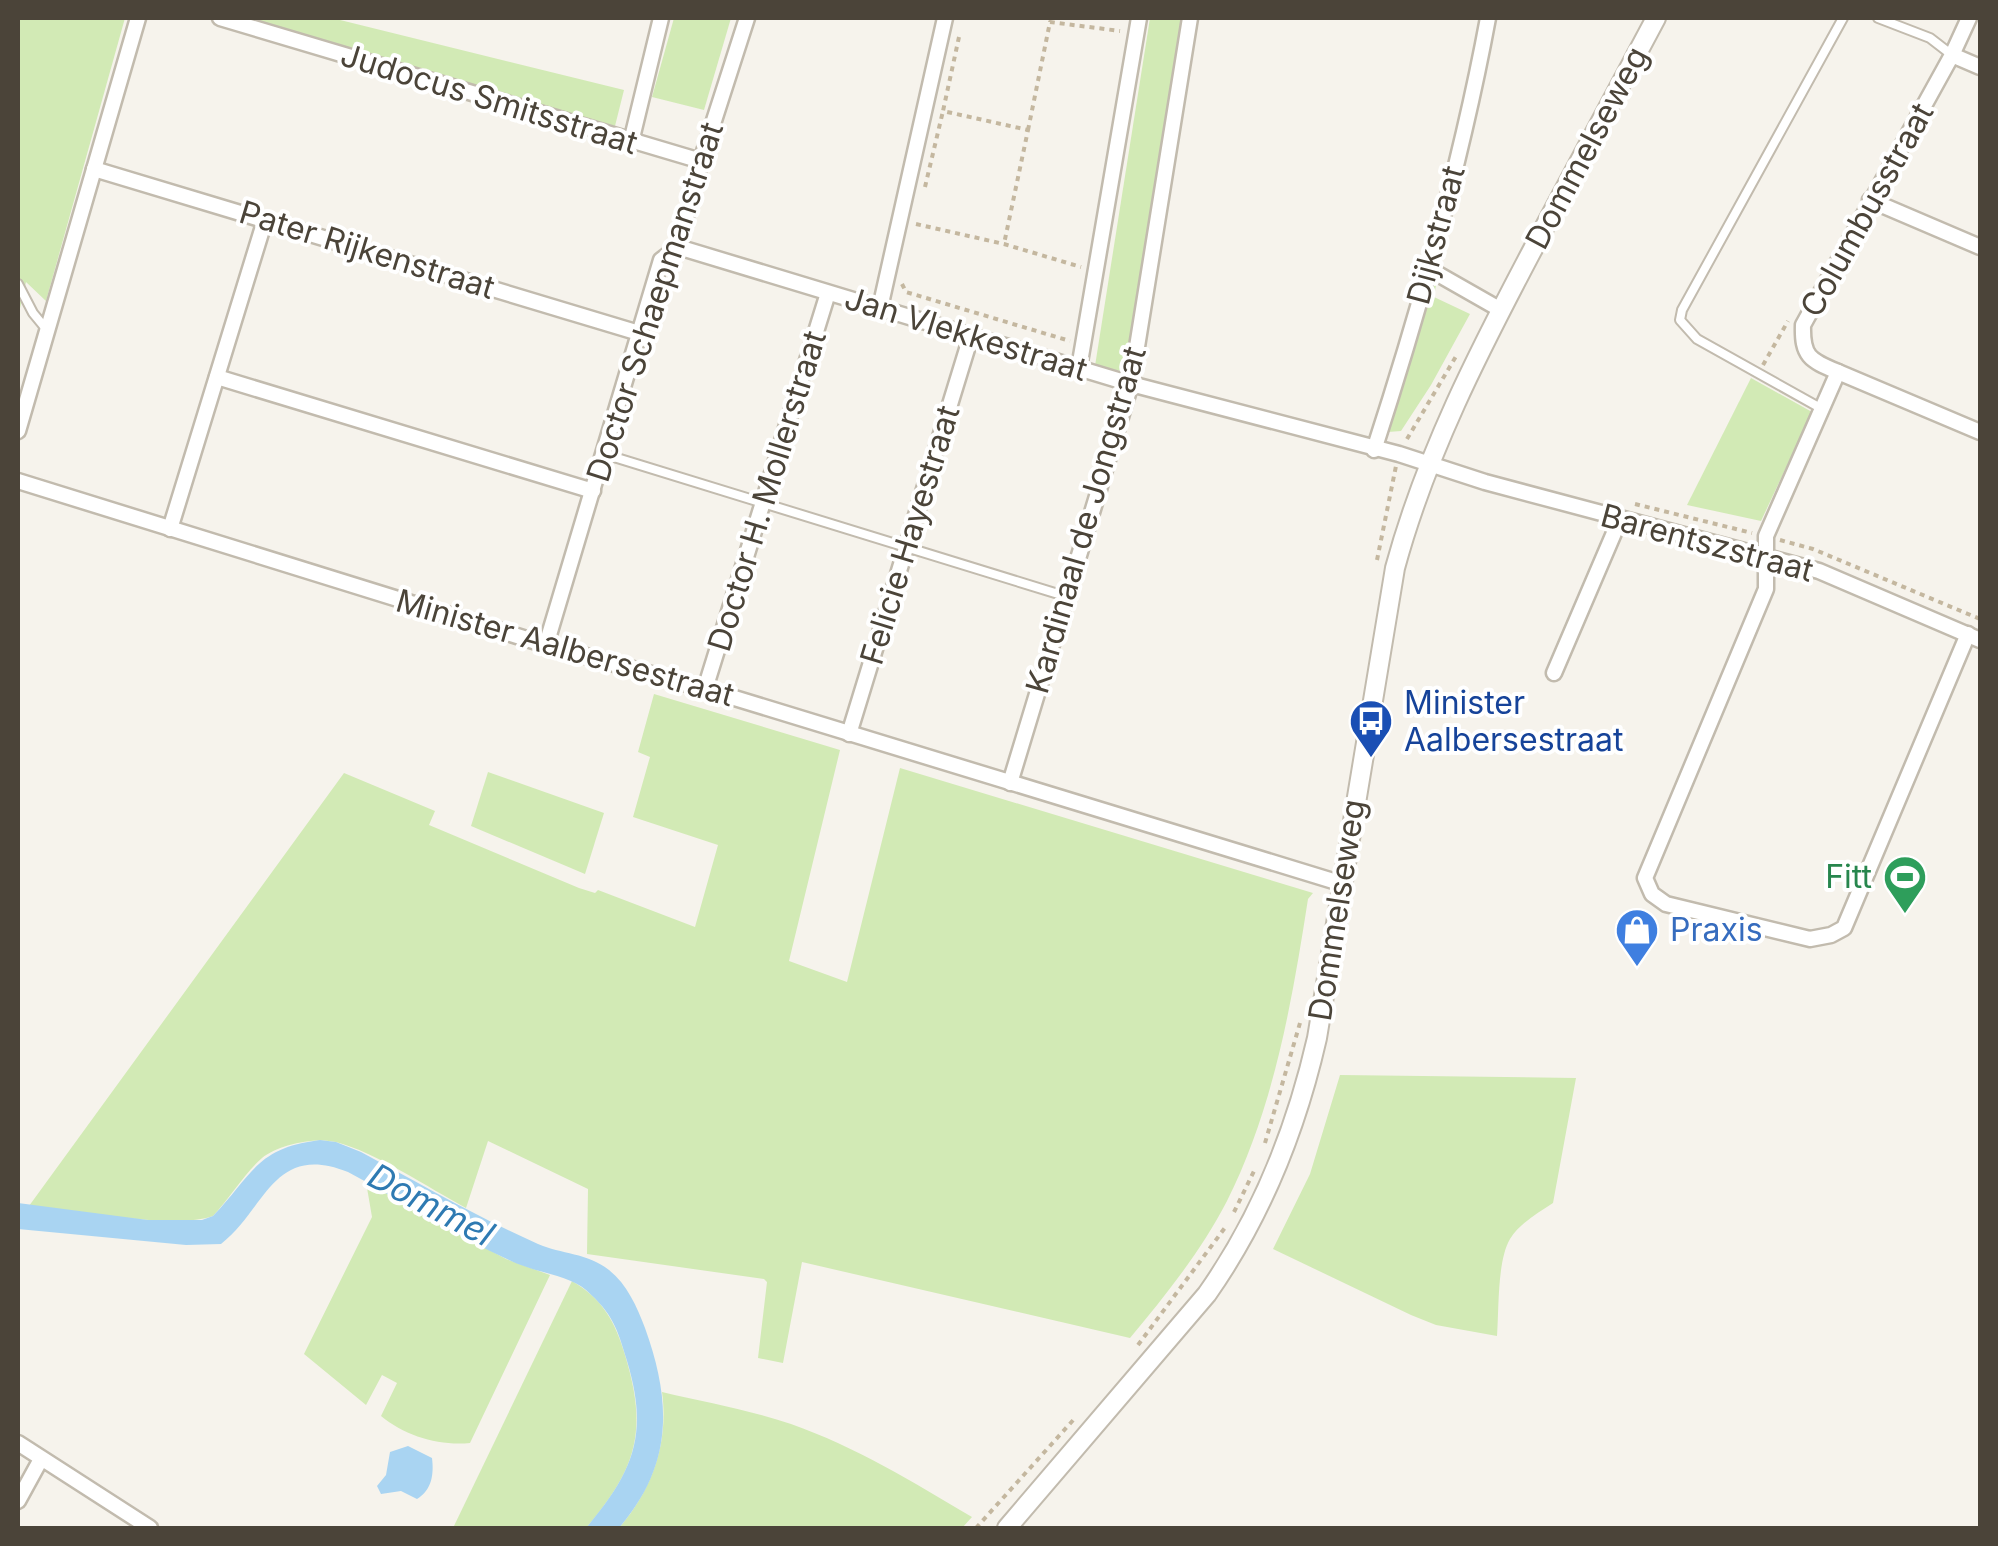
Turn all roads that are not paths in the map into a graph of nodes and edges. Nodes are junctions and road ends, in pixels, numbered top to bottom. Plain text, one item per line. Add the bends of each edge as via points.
1 (138, 18) edge
2 (220, 18) edge
3 (661, 18) edge
4 (747, 18) edge
5 (944, 18) edge
6 (1139, 18) edge
7 (1190, 18) edge
8 (1488, 18) edge
9 (1656, 18) edge
10 (1843, 18) edge
11 (1878, 18) edge
12 (1968, 18) edge
13 (1952, 56) junction
14 (1980, 67) edge
15 (630, 142) junction
16 (701, 161) junction
17 (94, 168) junction
18 (1870, 200) junction
19 (265, 220) junction
20 (678, 247) junction
21 (1980, 248) edge
22 (1429, 269) junction
23 (18, 284) edge
24 (828, 293) junction
25 (880, 308) junction
26 (1501, 310) junction
27 (47, 330) junction
28 (639, 332) junction
29 (971, 336) junction
30 (1079, 368) junction
31 (1838, 372) junction
32 (217, 377) junction
33 (1131, 384) junction
34 (1824, 410) junction
35 (18, 431) edge
36 (1980, 432) edge
37 (1374, 450) junction
38 (602, 454) junction
39 (1428, 462) junction
40 (18, 481) edge
41 (592, 491) junction
42 (764, 502) junction
43 (1620, 519) junction
44 (170, 529) junction
45 (906, 546) junction
46 (1767, 556) junction
47 (1068, 597) junction
48 (1974, 637) edge
49 (546, 644) junction
50 (1554, 673) dead end
51 (705, 689) junction
52 (849, 734) junction
53 (1010, 783) junction
54 (1342, 884) junction
55 (18, 1443) edge
56 (42, 1458) junction
57 (18, 1501) edge
58 (150, 1528) edge
59 (1007, 1528) edge

1 - 17 street
2 - 15 street, Judocus Smitsstraat
3 - 15 street
4 - 16 street, Doctor Schaepmanstraat
5 - 25 street
6 - 30 street, Kardinaal de Jongstraat
7 - 33 street, Kardinaal de Jongstraat
8 - 22 street, Dijkstraat
9 - 26 street, Dommelseweg
10 - 34 lane via 1680,320 1697,339
11 - 13 lane via 1930,38
12 - 13 street, Columbusstraat
13 - 14 street
13 - 18 street, Columbusstraat
15 - 16 street, Judocus Smitsstraat
16 - 20 street, Doctor Schaepmanstraat
17 - 19 street, Pater Rijkenstraat
17 - 27 street
18 - 21 street
18 - 31 street, Columbusstraat via 1803,326 1802,346 1812,360
19 - 28 street, Pater Rijkenstraat
19 - 32 street
20 - 24 street, Jan Vlekkestraat
20 - 28 street, Doctor Schaepmanstraat via 661,260
22 - 26 street
22 - 37 street, Dijkstraat
23 - 27 lane
24 - 25 street, Jan Vlekkestraat
24 - 42 street, Doctor H. Mollerstraat
25 - 29 street, Jan Vlekkestraat
26 - 39 street, Dommelseweg
27 - 35 street
28 - 38 street, Doctor Schaepmanstraat
29 - 30 street, Jan Vlekkestraat
29 - 45 street, Felicie Hayestraat
30 - 33 street, Jan Vlekkestraat
31 - 34 street
31 - 36 street
32 - 41 street
32 - 44 street
33 - 37 street, Jan Vlekkestraat
33 - 47 street, Kardinaal de Jongstraat
34 - 46 street via 1766,536
37 - 39 street, Jan Vlekkestraat
38 - 41 street, Doctor Schaepmanstraat
38 - 42 lane
39 - 43 street, Barentszstraat
39 - 54 street, Dommelseweg via 1395,568
40 - 44 street, Minister Aalbersestraat
41 - 49 street, Doctor Schaepmanstraat
42 - 45 lane
42 - 51 street, Doctor H. Mollerstraat
43 - 46 street, Barentszstraat
43 - 50 street
44 - 49 street, Minister Aalbersestraat
45 - 47 lane
45 - 52 street, Felicie Hayestraat
46 - 48 street, Barentszstraat
46 - 48 street via 1766,589 1645,878 1666,904 1810,939 1844,928
47 - 53 street, Kardinaal de Jongstraat
49 - 51 street, Minister Aalbersestraat
51 - 52 street, Minister Aalbersestraat
52 - 53 street, Minister Aalbersestraat
53 - 54 street, Minister Aalbersestraat
54 - 59 street, Dommelseweg via 1304,1094 1236,1250
55 - 56 street
56 - 57 street
56 - 58 street

